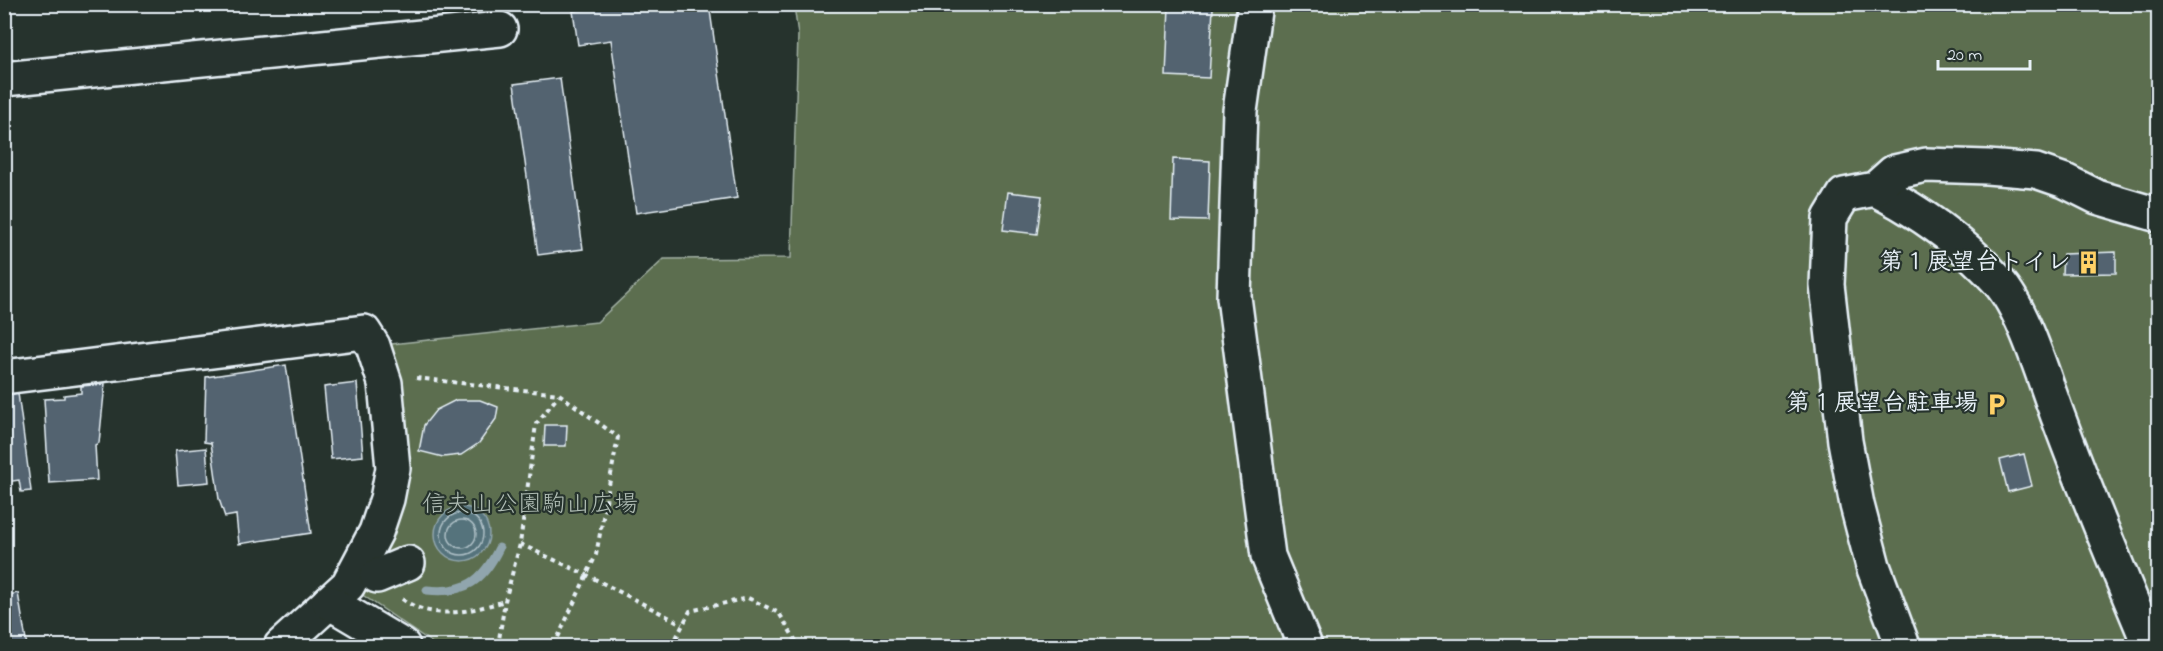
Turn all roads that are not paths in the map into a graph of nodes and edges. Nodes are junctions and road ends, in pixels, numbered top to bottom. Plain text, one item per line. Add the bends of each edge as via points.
1 (1256, 4) edge
2 (500, 29) dead end
3 (4, 80) edge
4 (1875, 189) junction
5 (2158, 215) edge
6 (4, 377) edge
7 (408, 563) dead end
8 (377, 576) dead end
9 (329, 602) junction
10 (281, 646) edge
11 (403, 646) edge
12 (1305, 646) edge
13 (1903, 646) edge
14 (2150, 646) edge

1 - 12 street via 1240,111 1234,297 1268,556
2 - 3 street
4 - 5 street via 1894,172 1926,165 2036,171 2097,197
4 - 13 street via 1845,195 1830,218 1827,285 1845,441 1857,505
4 - 14 street via 1917,211 1999,282 2023,324 2093,511
6 - 9 street via 364,332 382,375 393,468 376,532 348,585
7 - 8 street
9 - 10 street
9 - 11 street

